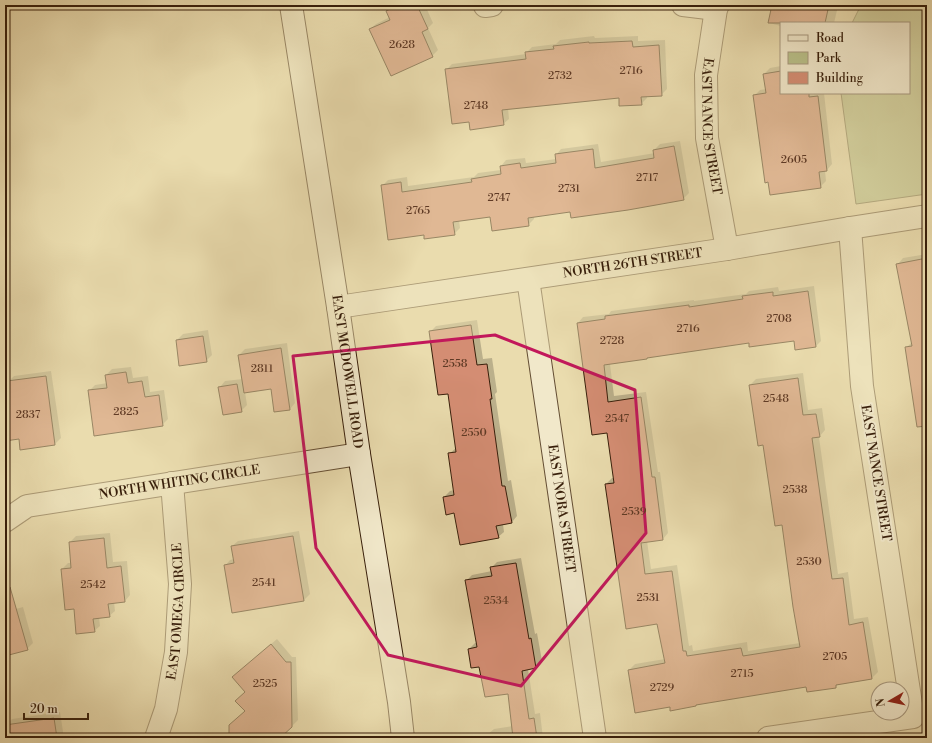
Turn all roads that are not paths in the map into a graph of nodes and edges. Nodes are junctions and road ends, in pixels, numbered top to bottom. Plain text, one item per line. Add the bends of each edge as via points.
1 (291, 5) edge
2 (684, 5) edge
3 (717, 7) edge
4 (927, 216) edge
5 (850, 228) junction
6 (727, 248) junction
7 (528, 278) junction
8 (338, 307) junction
9 (359, 454) junction
10 (172, 483) junction
11 (5, 521) edge
12 (156, 738) edge
13 (403, 738) edge
14 (595, 738) edge
15 (768, 738) edge

1 - 8 street, EAST MCDOWELL ROAD
2 - 3 street
3 - 6 street, EAST NANCE STREET via 706,75 707,138
4 - 5 street, NORTH 26TH STREET
5 - 6 street, NORTH 26TH STREET
5 - 15 street, EAST NANCE STREET via 862,386 913,717
6 - 7 street, NORTH 26TH STREET
7 - 8 street, NORTH 26TH STREET
7 - 14 street, EAST NORA STREET
8 - 9 street, EAST MCDOWELL ROAD
9 - 10 street, NORTH WHITING CIRCLE
9 - 13 street, EAST MCDOWELL ROAD
10 - 11 street, NORTH WHITING CIRCLE via 27,506
10 - 12 street, EAST OMEGA CIRCLE via 180,584 176,652 166,709

